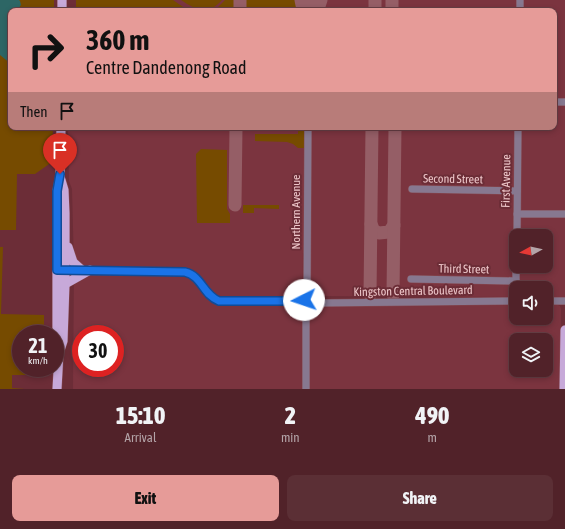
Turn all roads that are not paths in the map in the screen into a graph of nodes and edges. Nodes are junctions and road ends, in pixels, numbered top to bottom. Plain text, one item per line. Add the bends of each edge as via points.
1 (61, 130) edge
2 (308, 130) edge
3 (518, 130) edge
4 (60, 176) junction
5 (412, 189) dead end
6 (517, 191) junction
7 (517, 214) junction
8 (565, 214) edge
9 (517, 229) edge
10 (65, 240) junction
11 (61, 270) junction
12 (86, 270) junction
13 (411, 279) dead end
14 (65, 284) junction
15 (509, 285) edge
16 (307, 301) junction
17 (509, 301) edge
18 (553, 301) edge
19 (565, 302) edge
20 (58, 325) edge
21 (64, 325) edge
22 (565, 330) edge
23 (58, 377) edge
24 (57, 389) edge
25 (306, 389) edge
26 (564, 389) edge

1 - 4 main road
2 - 16 street, Northern Avenue
3 - 6 street, First Avenue
4 - 10 main road via 64,190
4 - 11 main road via 57,191
5 - 6 street, Second Street
6 - 7 street, First Avenue
7 - 8 street
7 - 9 street, First Avenue
10 - 11 main road
10 - 12 main road via 73,262
11 - 12 street, Kingston Central Boulevard
11 - 14 main road
11 - 20 main road
12 - 14 main road
12 - 16 street, Kingston Central Boulevard via 187,273 199,280 209,295 222,301
13 - 15 street, Third Street
14 - 21 main road
16 - 17 street, Kingston Central Boulevard
16 - 25 street, Northern Avenue
18 - 19 street
22 - 26 main road
23 - 24 main road

